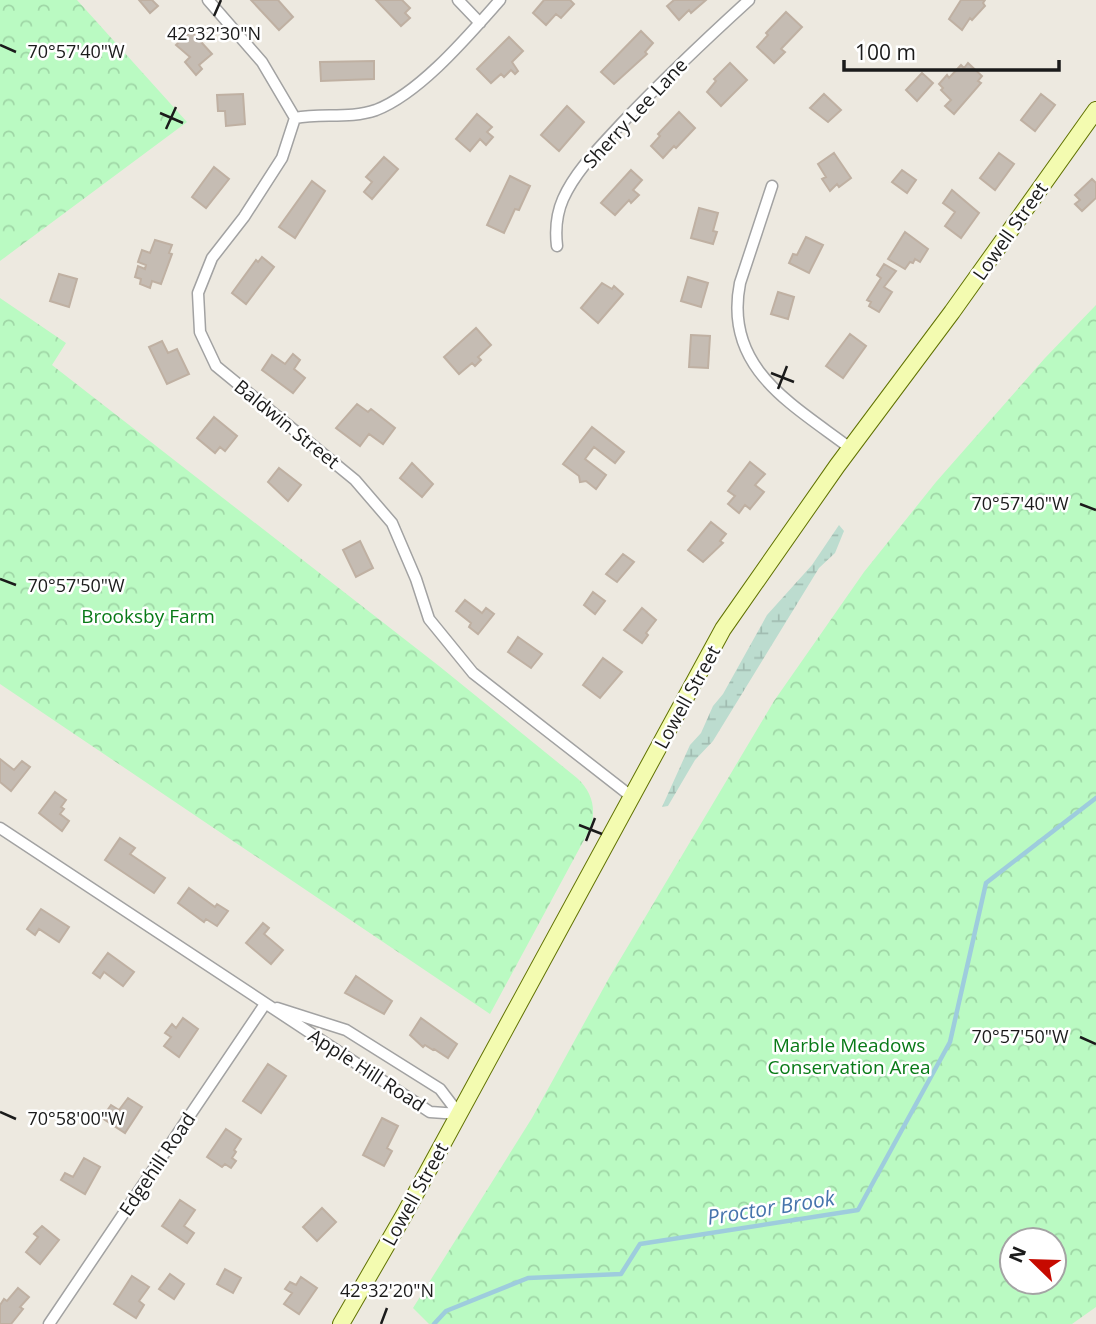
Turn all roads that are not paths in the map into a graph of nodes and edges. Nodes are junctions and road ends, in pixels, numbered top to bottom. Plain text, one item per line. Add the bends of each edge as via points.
1 (208, 0) edge
2 (458, 0) edge
3 (500, 0) edge
4 (749, 0) edge
5 (480, 23) junction
6 (1096, 110) edge
7 (295, 118) junction
8 (772, 186) dead end
9 (557, 246) dead end
10 (850, 448) junction
11 (632, 797) junction
12 (0, 828) edge
13 (265, 1004) junction
14 (459, 1114) junction
15 (49, 1324) edge
16 (341, 1324) edge

1 - 7 street via 262,62
2 - 5 street
3 - 5 street
4 - 9 street, Sherry Lee Lane via 662,81 583,168 558,212
5 - 7 street via 409,93 375,110
6 - 10 main road, Lowell Street
7 - 11 street, Baldwin Street via 282,158 212,258 198,293 200,332 216,366 363,489 391,523 429,619 473,673
8 - 10 street via 740,283 742,340 765,381
10 - 11 main road, Lowell Street via 723,629
11 - 14 main road, Lowell Street
12 - 13 street, Apple Hill Road
13 - 14 street, Apple Hill Road via 430,1112
13 - 14 street, Apple Hill Road via 346,1030 440,1089
13 - 15 street, Edgehill Road
14 - 16 main road, Lowell Street

